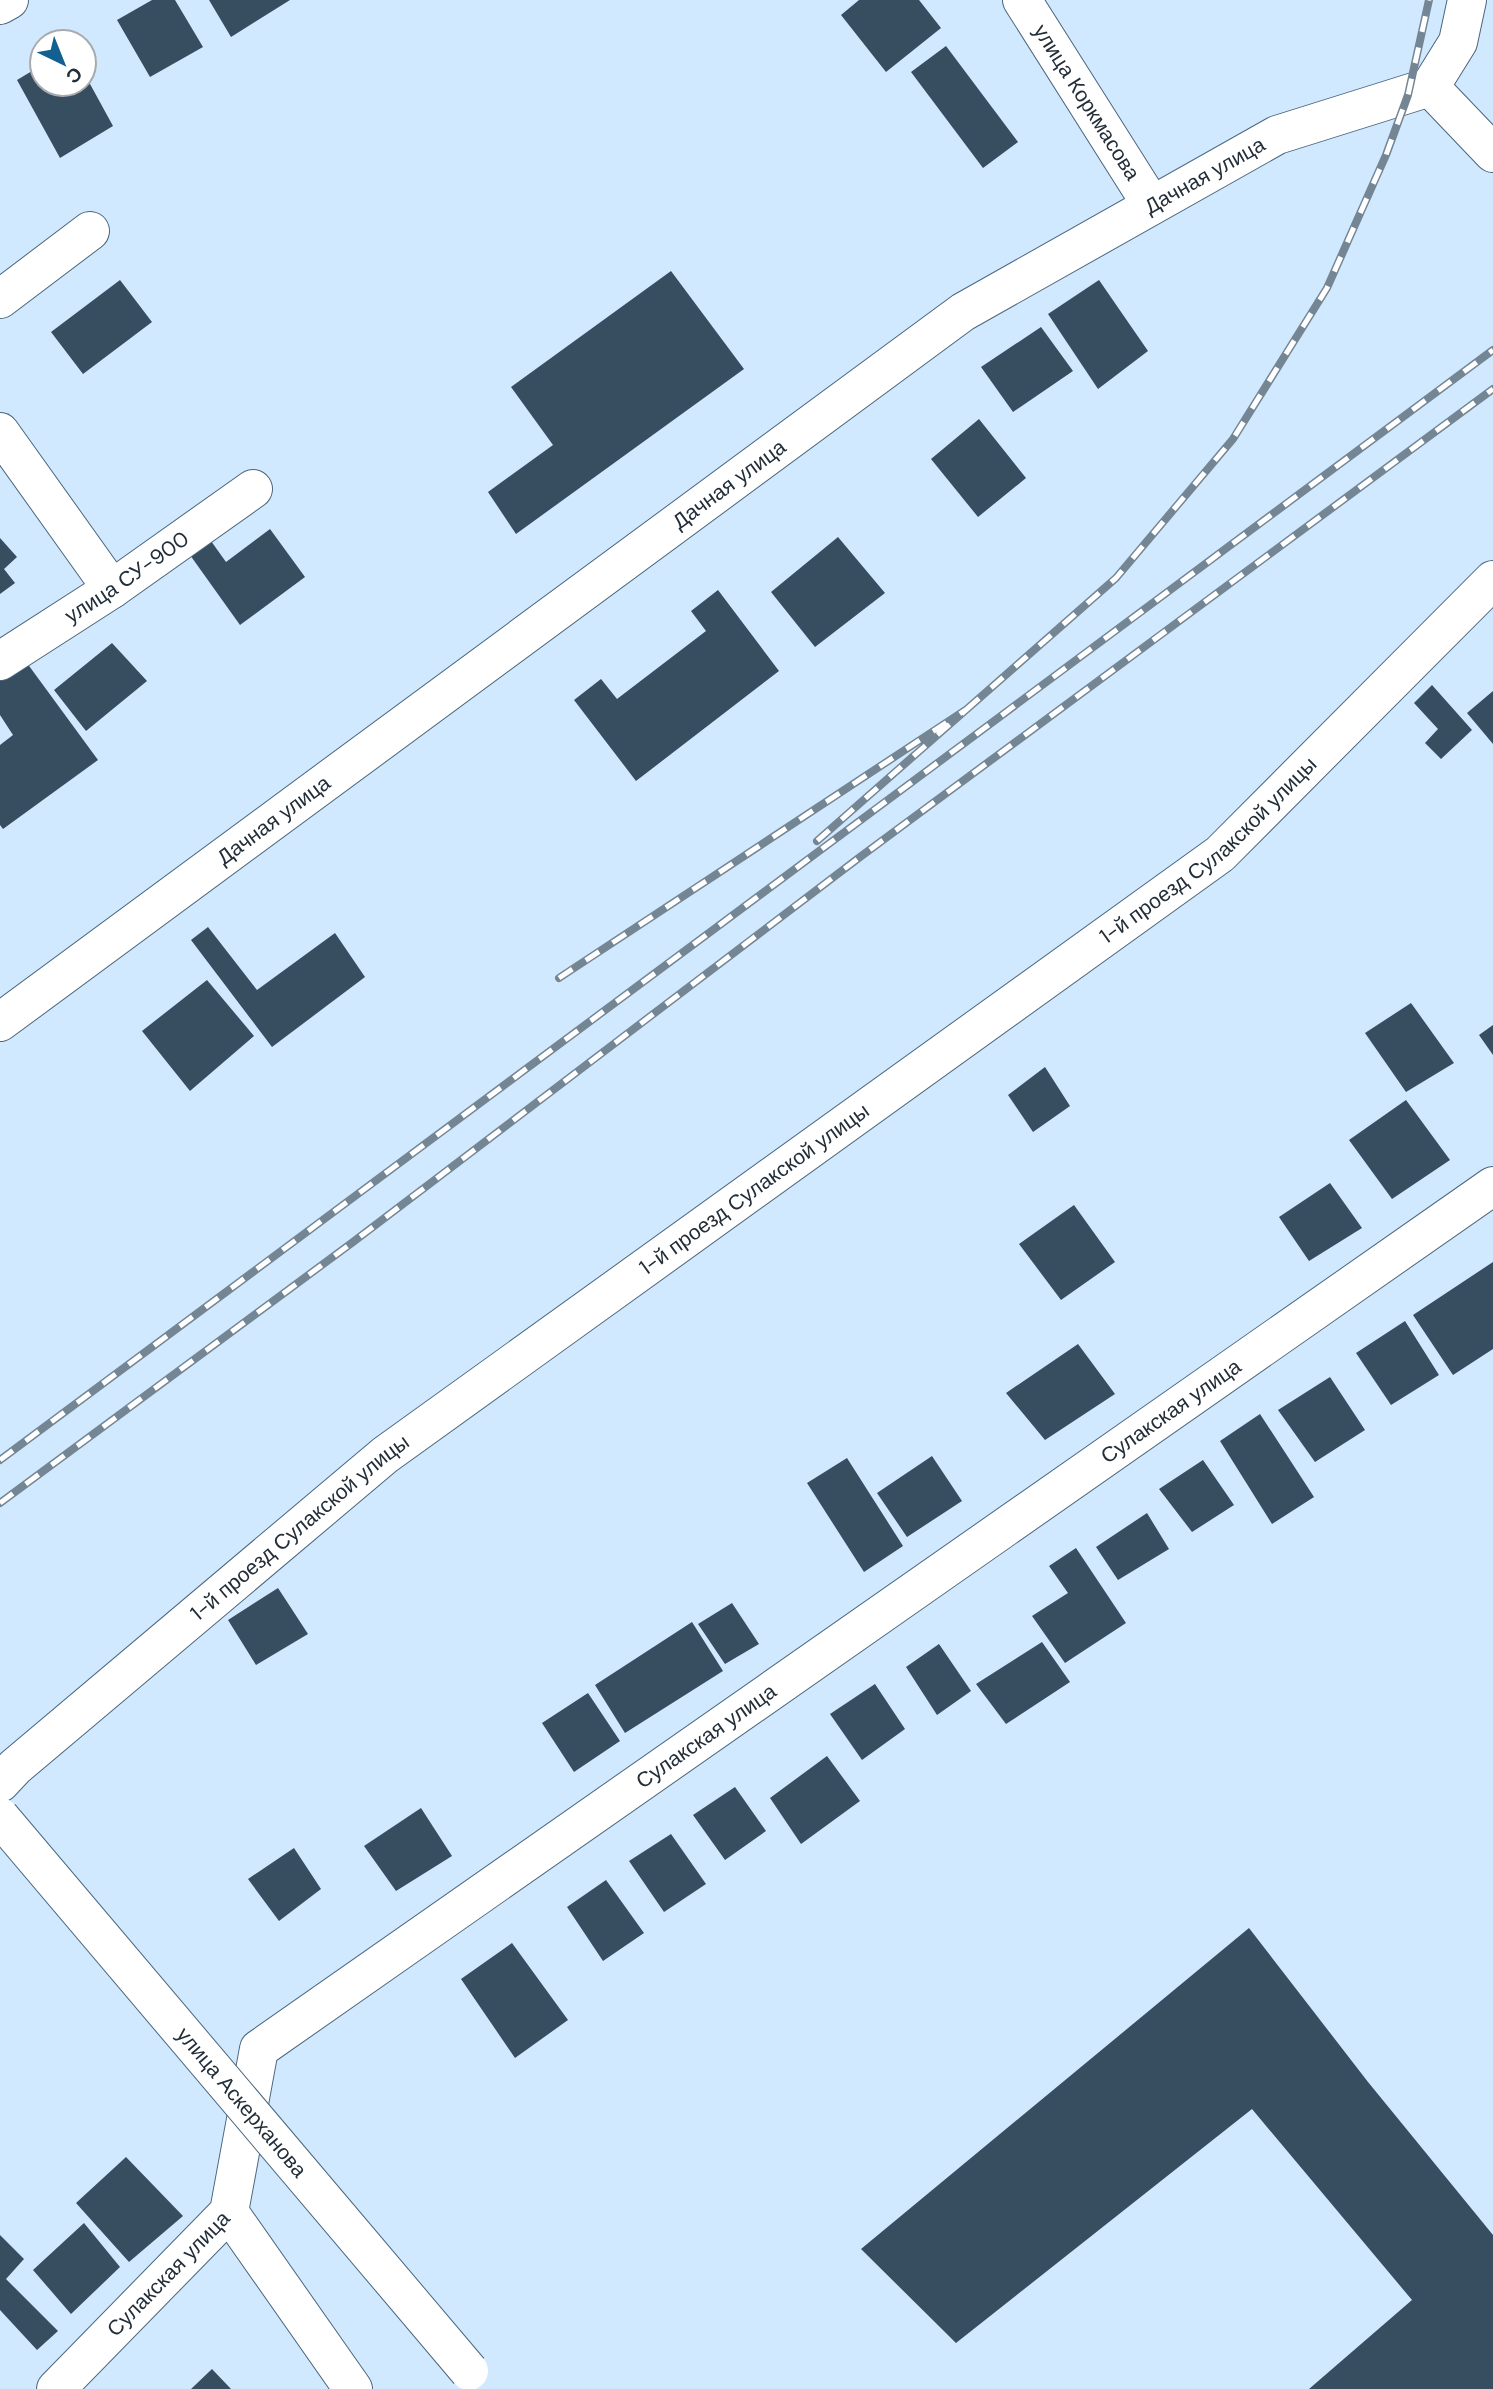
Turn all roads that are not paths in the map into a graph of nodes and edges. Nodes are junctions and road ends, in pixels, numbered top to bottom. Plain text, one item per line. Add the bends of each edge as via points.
1 (9, 0) edge
2 (1021, 0) edge
3 (1467, 0) edge
4 (0, 5) edge
5 (1430, 88) junction
6 (1493, 153) edge
7 (1151, 204) junction
8 (90, 231) dead end
9 (0, 299) edge
10 (0, 432) edge
11 (253, 489) dead end
12 (1493, 580) edge
13 (112, 589) junction
14 (0, 661) edge
15 (0, 1022) edge
16 (1493, 1186) edge
17 (0, 1783) edge
18 (0, 1817) edge
19 (229, 2212) junction
20 (476, 2380) edge
21 (56, 2389) edge
22 (353, 2389) edge

1 - 4 street
2 - 7 street, улица Коркмасова
3 - 5 street via 1458,42
5 - 6 street
5 - 7 street, Дачная улица via 1277,135
7 - 15 street, Дачная улица via 963,312
8 - 9 street
10 - 13 street
11 - 13 street, улица СУ-900
12 - 17 street, 1-й проезд Сулакской улицы via 1220,854 385,1455
13 - 14 street, улица СУ-900
16 - 19 street, Сулакская улица via 259,2049
18 - 20 street, улица Аскерханова, bridge
19 - 21 street, Сулакская улица
19 - 22 street

